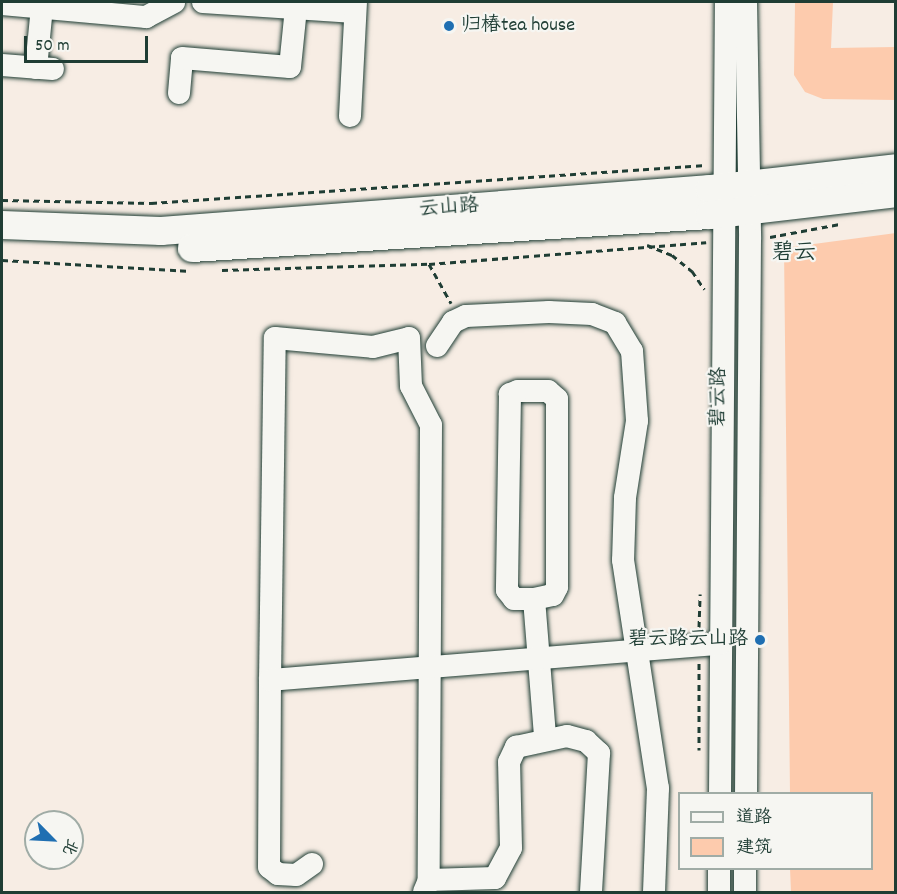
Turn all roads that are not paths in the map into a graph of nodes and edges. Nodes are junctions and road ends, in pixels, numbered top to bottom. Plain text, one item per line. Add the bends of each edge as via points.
1 (203, 2) edge
2 (726, 2) edge
3 (746, 2) edge
4 (12, 3) edge
5 (163, 5) edge
6 (42, 7) junction
7 (356, 7) edge
8 (296, 8) junction
9 (2, 65) edge
10 (179, 93) dead end
11 (350, 116) dead end
12 (896, 168) edge
13 (733, 192) junction
14 (896, 193) edge
15 (2, 225) edge
16 (2, 244) edge
17 (437, 346) dead end
18 (534, 599) junction
19 (721, 644) junction
20 (639, 650) junction
21 (536, 659) junction
22 (429, 667) junction
23 (270, 680) junction
24 (545, 737) junction
25 (720, 792) edge
26 (746, 792) edge
27 (312, 864) dead end
28 (720, 870) edge
29 (746, 870) edge
30 (493, 885) edge
31 (426, 886) edge
32 (591, 892) edge
33 (654, 892) edge
34 (719, 892) edge
35 (745, 892) edge

1 - 8 street
2 - 13 street, 碧云路
3 - 13 street, 碧云路
4 - 6 street
5 - 6 street via 146,17
6 - 9 street via 44,68
7 - 8 street
7 - 11 street
8 - 10 street via 290,67 182,58
12 - 13 main road, 云山路
13 - 14 main road, 云山路
13 - 15 main road, 云山路 via 161,231
13 - 16 main road, 云山路 via 162,250
13 - 19 street, 碧云路
13 - 26 street, 碧云路
17 - 20 street via 453,322 466,316 592,314 615,323 632,351 637,421 625,498 623,561
18 - 18 street via 514,599 507,590 510,394 518,391 548,391 557,399 557,587 553,594
18 - 21 street
19 - 20 street
19 - 25 street, 碧云路
20 - 21 street
20 - 33 street via 658,788
21 - 22 street
21 - 24 street
22 - 23 street
22 - 23 street via 431,425 411,386 409,338 373,347 274,338
22 - 31 street
23 - 27 street via 269,867 278,874 296,875
24 - 30 street via 516,747 509,762 511,848
24 - 32 street via 586,741 599,753
28 - 34 street
29 - 35 street
30 - 31 street

